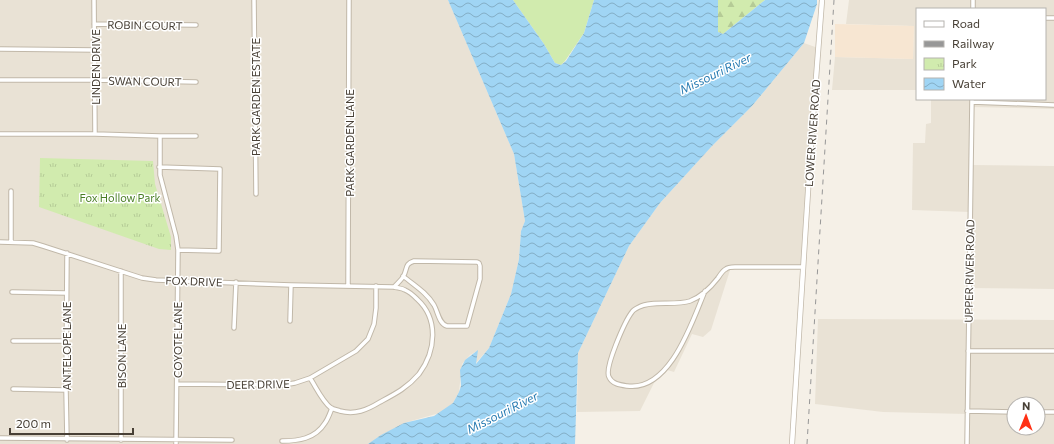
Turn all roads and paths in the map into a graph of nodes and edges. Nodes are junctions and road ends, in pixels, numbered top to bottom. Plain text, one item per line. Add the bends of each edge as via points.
1 (94, 0) edge
2 (254, 0) edge
3 (349, 0) edge
4 (822, 0) edge
5 (94, 24) junction
6 (196, 26) dead end
7 (0, 49) edge
8 (94, 50) junction
9 (0, 80) edge
10 (94, 80) junction
11 (196, 82) dead end
12 (972, 101) edge
13 (1054, 105) edge
14 (0, 134) edge
15 (95, 134) junction
16 (160, 136) junction
17 (196, 136) dead end
18 (159, 167) junction
19 (11, 191) dead end
20 (256, 194) dead end
21 (0, 242) edge
22 (11, 242) junction
23 (178, 250) junction
24 (67, 253) junction
25 (803, 267) junction
26 (121, 272) junction
27 (403, 276) junction
28 (178, 280) junction
29 (236, 282) junction
30 (291, 285) junction
31 (348, 286) junction
32 (376, 286) junction
33 (394, 287) junction
34 (705, 291) junction
35 (12, 292) dead end
36 (66, 293) junction
37 (290, 321) dead end
38 (234, 328) dead end
39 (13, 341) dead end
40 (66, 341) junction
41 (968, 351) junction
42 (1054, 351) edge
43 (310, 378) junction
44 (177, 384) junction
45 (13, 389) dead end
46 (66, 390) junction
47 (332, 408) junction
48 (967, 411) junction
49 (1006, 412) edge
50 (0, 438) edge
51 (67, 440) junction
52 (121, 440) junction
53 (232, 440) dead end
54 (282, 441) dead end
55 (176, 442) edge
56 (792, 444) edge
57 (967, 444) edge

1 - 5 street, LINDEN DRIVE
2 - 20 street, PARK GARDEN ESTATE
3 - 31 street, PARK GARDEN LANE
4 - 25 street, LOWER RIVER ROAD
5 - 6 street, ROBIN COURT
5 - 8 street, LINDEN DRIVE
7 - 8 street
8 - 10 street, LINDEN DRIVE
9 - 10 street, SWAN COURT
10 - 11 street, SWAN COURT
10 - 15 street, LINDEN DRIVE
12 - 13 street
12 - 41 street, UPPER RIVER ROAD
14 - 15 street
15 - 16 street
16 - 17 street
16 - 18 street, COYOTE LANE
18 - 23 street, COYOTE LANE
18 - 23 street via 220,169 219,251
19 - 22 street
21 - 22 street, FOX DRIVE
22 - 24 street, FOX DRIVE via 33,243
23 - 28 street, COYOTE LANE
24 - 26 street, FOX DRIVE
24 - 36 street, ANTELOPE LANE
25 - 34 street via 735,266 726,269
25 - 56 street, LOWER RIVER ROAD
26 - 28 street, FOX DRIVE via 156,280
26 - 52 street, BISON LANE
27 - 27 street via 407,264 414,261 479,263 480,279 467,326 444,325 433,303
27 - 33 street
28 - 29 street, FOX DRIVE
28 - 44 street, COYOTE LANE
29 - 30 street, FOX DRIVE
29 - 38 street
30 - 31 street, FOX DRIVE
30 - 37 street
31 - 32 street, FOX DRIVE
32 - 33 street, FOX DRIVE
32 - 43 street, DEER DRIVE via 374,324 368,339 356,351
33 - 47 street, FOX DRIVE via 413,295 430,316 433,336 426,362 405,388 368,409 356,413
34 - 34 street via 690,301 640,306 632,311 610,360 608,376 613,382 629,386 645,384 656,379 677,353
35 - 36 street
36 - 40 street, ANTELOPE LANE
39 - 40 street
40 - 46 street, ANTELOPE LANE
41 - 42 street
41 - 48 street, UPPER RIVER ROAD
43 - 44 street, DEER DRIVE via 283,385
43 - 47 street
44 - 55 street, COYOTE LANE
45 - 46 street
46 - 51 street, ANTELOPE LANE
47 - 54 street via 318,431 307,438
48 - 49 street
48 - 57 street, UPPER RIVER ROAD
50 - 51 street
51 - 52 street
52 - 55 street
53 - 55 street

